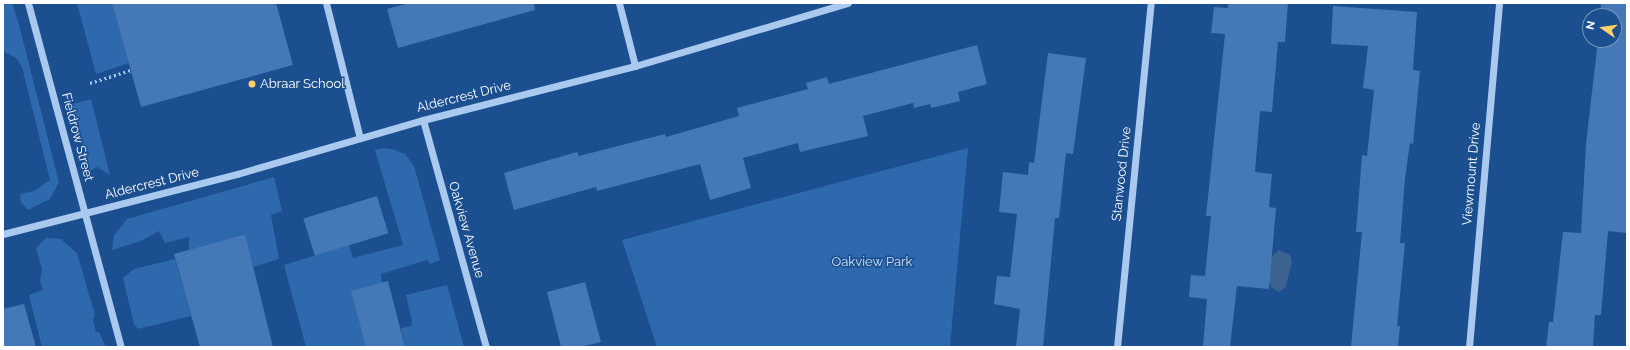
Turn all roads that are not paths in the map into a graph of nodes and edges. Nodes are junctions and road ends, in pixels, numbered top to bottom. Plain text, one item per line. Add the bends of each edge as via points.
1 (28, 3) edge
2 (326, 3) edge
3 (619, 3) edge
4 (848, 3) edge
5 (1151, 3) edge
6 (1499, 3) edge
7 (635, 66) junction
8 (423, 120) junction
9 (360, 138) junction
10 (86, 213) junction
11 (3, 234) edge
12 (121, 347) edge
13 (486, 347) edge
14 (1116, 347) edge
15 (1469, 347) edge

1 - 10 street, Fieldrow Street
2 - 9 street
3 - 7 street
4 - 7 street, Aldercrest Drive
5 - 14 street, Stanwood Drive
6 - 15 street, Viewmount Drive
7 - 8 street, Aldercrest Drive
8 - 9 street, Aldercrest Drive
8 - 13 street, Oakview Avenue
9 - 10 street, Aldercrest Drive via 237,174
10 - 11 street, Aldercrest Drive
10 - 12 street, Fieldrow Street

